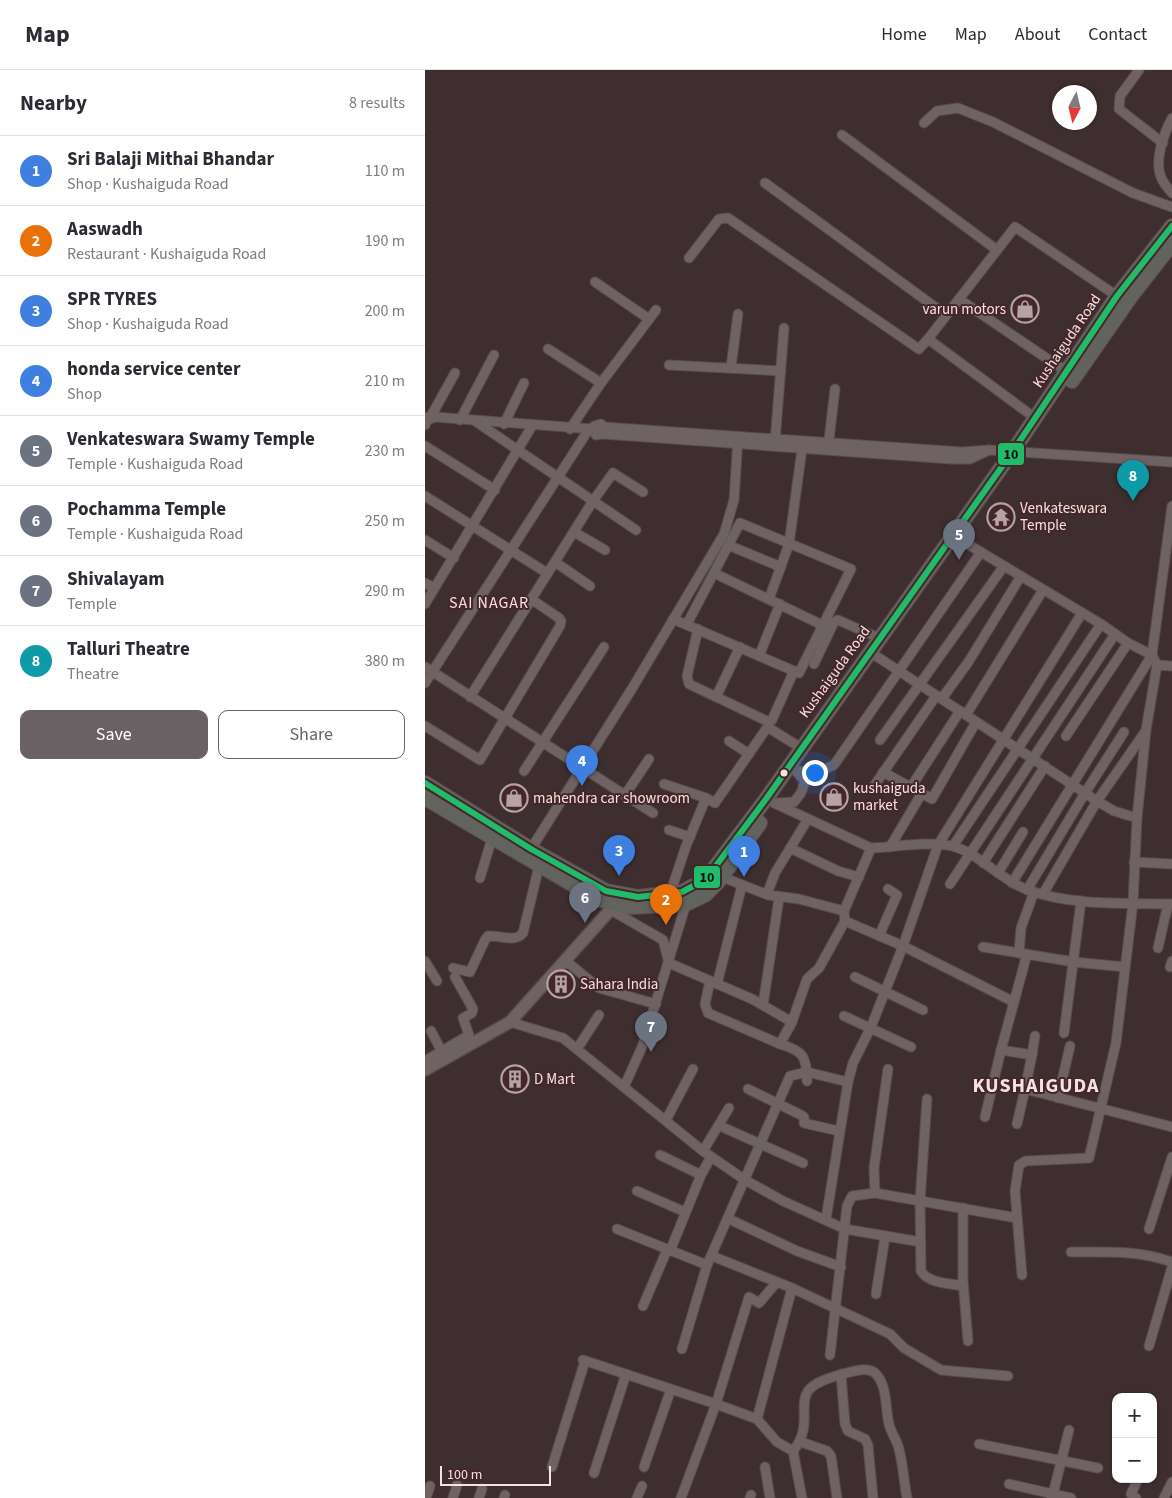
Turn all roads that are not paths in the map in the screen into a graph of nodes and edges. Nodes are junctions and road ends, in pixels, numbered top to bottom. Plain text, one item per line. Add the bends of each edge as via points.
1 (1139, 70) edge
2 (1172, 118) edge
3 (924, 123) dead end
4 (842, 135) dead end
5 (1163, 143) junction
6 (765, 183) dead end
7 (1172, 193) edge
8 (1172, 207) edge
9 (1172, 226) edge
10 (1172, 244) edge
11 (997, 250) junction
12 (689, 258) dead end
13 (595, 282) dead end
14 (1117, 296) junction
15 (959, 299) junction
16 (656, 310) dead end
17 (739, 314) dead end
18 (946, 315) junction
19 (649, 318) junction
20 (784, 328) dead end
21 (928, 339) junction
22 (548, 349) dead end
23 (494, 355) dead end
24 (669, 365) dead end
25 (731, 367) junction
26 (781, 371) junction
27 (1067, 372) junction
28 (455, 373) dead end
29 (601, 382) junction
30 (524, 383) dead end
31 (835, 389) dead end
32 (1035, 418) junction
33 (427, 420) edge
34 (459, 420) junction
35 (475, 422) junction
36 (503, 424) junction
37 (532, 426) junction
38 (570, 429) junction
39 (591, 429) junction
40 (738, 440) junction
41 (775, 442) junction
42 (425, 446) edge
43 (828, 447) junction
44 (802, 449) junction
45 (1017, 451) junction
46 (518, 452) junction
47 (1172, 462) edge
48 (557, 477) junction
49 (495, 490) junction
50 (643, 492) dead end
51 (425, 496) edge
52 (593, 501) junction
53 (1172, 506) edge
54 (473, 526) junction
55 (637, 530) dead end
56 (574, 532) junction
57 (959, 539) junction
58 (425, 540) edge
59 (789, 544) junction
60 (728, 545) junction
61 (511, 549) junction
62 (605, 550) dead end
63 (981, 552) junction
64 (454, 558) junction
65 (555, 562) junction
66 (1004, 566) junction
67 (781, 567) junction
68 (1168, 572) edge
69 (547, 573) junction
70 (714, 573) junction
71 (1021, 576) junction
72 (425, 583) edge
73 (590, 586) dead end
74 (434, 588) junction
75 (1043, 590) junction
76 (531, 599) junction
77 (769, 599) junction
78 (425, 604) edge
79 (780, 604) junction
80 (1082, 613) junction
81 (673, 618) junction
82 (818, 623) dead end
83 (687, 624) junction
84 (1101, 624) junction
85 (698, 629) junction
86 (1115, 634) junction
87 (879, 638) junction
88 (1128, 643) junction
89 (605, 647) dead end
90 (740, 647) junction
91 (873, 654) junction
92 (1152, 655) junction
93 (759, 656) junction
94 (814, 664) dead end
95 (1157, 665) junction
96 (1172, 666) edge
97 (429, 670) edge
98 (897, 670) junction
99 (794, 671) junction
100 (425, 683) edge
101 (918, 685) junction
102 (936, 696) junction
103 (470, 697) junction
104 (716, 697) junction
105 (963, 713) junction
106 (504, 720) junction
107 (976, 722) junction
108 (425, 726) edge
109 (1146, 730) junction
110 (1124, 732) dead end
111 (1066, 736) dead end
112 (1003, 739) junction
113 (880, 740) dead end
114 (729, 741) dead end
115 (543, 744) junction
116 (801, 748) junction
117 (1018, 749) junction
118 (749, 754) junction
119 (1032, 758) junction
120 (649, 760) dead end
121 (1045, 766) junction
122 (582, 768) junction
123 (796, 770) junction
124 (524, 771) dead end
125 (883, 772) junction
126 (425, 782) edge
127 (664, 784) dead end
128 (1072, 785) junction
129 (874, 786) dead end
130 (911, 788) junction
131 (921, 793) junction
132 (1085, 793) junction
133 (625, 795) junction
134 (425, 798) edge
135 (705, 798) junction
136 (1097, 801) junction
137 (774, 802) junction
138 (653, 813) dead end
139 (1137, 818) junction
140 (808, 819) junction
141 (669, 830) dead end
142 (1023, 832) dead end
143 (690, 837) junction
144 (492, 838) junction
145 (938, 845) junction
146 (953, 846) junction
147 (890, 847) junction
148 (790, 848) junction
149 (871, 848) junction
150 (531, 849) junction
151 (968, 855) junction
152 (1134, 862) junction
153 (983, 863) junction
154 (1172, 864) edge
155 (539, 866) junction
156 (998, 873) junction
157 (722, 877) junction
158 (859, 877) junction
159 (479, 878) dead end
160 (1012, 883) junction
161 (742, 884) junction
162 (950, 884) dead end
163 (889, 889) dead end
164 (1035, 892) junction
165 (670, 894) junction
166 (767, 894) junction
167 (779, 898) junction
168 (1081, 901) junction
169 (1133, 903) junction
170 (617, 904) junction
171 (686, 904) junction
172 (1170, 904) edge
173 (844, 911) junction
174 (845, 921) junction
175 (879, 936) junction
176 (903, 946) junction
177 (983, 947) dead end
178 (1158, 948) dead end
179 (1023, 954) junction
180 (425, 961) edge
181 (566, 961) junction
182 (1074, 962) junction
183 (669, 963) junction
184 (1125, 967) junction
185 (855, 977) dead end
186 (437, 981) dead end
187 (714, 983) junction
188 (885, 991) junction
189 (1013, 1002) junction
190 (656, 1004) junction
191 (763, 1005) junction
192 (923, 1010) dead end
193 (599, 1015) dead end
194 (844, 1016) dead end
195 (510, 1022) junction
196 (793, 1022) junction
197 (871, 1027) junction
198 (431, 1031) dead end
199 (1064, 1033) dead end
200 (1035, 1036) dead end
201 (780, 1044) junction
202 (1070, 1046) dead end
203 (911, 1047) dead end
204 (577, 1049) junction
205 (1001, 1050) junction
206 (443, 1055) junction
207 (1031, 1056) junction
208 (425, 1061) edge
209 (693, 1069) dead end
210 (888, 1069) dead end
211 (425, 1070) edge
212 (807, 1076) junction
213 (847, 1082) junction
214 (624, 1087) junction
215 (748, 1089) dead end
216 (1025, 1089) junction
217 (1058, 1098) junction
218 (927, 1099) dead end
219 (777, 1102) junction
220 (729, 1108) dead end
221 (1099, 1108) junction
222 (985, 1117) dead end
223 (666, 1120) junction
224 (1017, 1124) dead end
225 (719, 1126) junction
226 (1172, 1127) edge
227 (839, 1131) junction
228 (761, 1144) junction
229 (703, 1151) junction
230 (660, 1155) dead end
231 (711, 1157) junction
232 (1172, 1158) edge
233 (803, 1163) dead end
234 (701, 1175) junction
235 (745, 1180) junction
236 (637, 1191) dead end
237 (875, 1193) junction
238 (920, 1201) junction
239 (963, 1208) junction
240 (685, 1212) junction
241 (1017, 1218) junction
242 (729, 1219) junction
243 (826, 1219) junction
244 (617, 1229) dead end
245 (845, 1229) junction
246 (1149, 1229) dead end
247 (885, 1237) junction
248 (921, 1242) junction
249 (669, 1250) junction
250 (1071, 1252) dead end
251 (709, 1260) junction
252 (1172, 1262) edge
253 (841, 1267) junction
254 (1172, 1268) edge
255 (1023, 1275) dead end
256 (777, 1282) junction
257 (963, 1286) junction
258 (792, 1288) junction
259 (876, 1294) dead end
260 (643, 1306) dead end
261 (835, 1308) junction
262 (968, 1341) dead end
263 (1149, 1346) dead end
264 (683, 1349) dead end
265 (831, 1355) dead end
266 (627, 1374) junction
267 (841, 1375) junction
268 (1008, 1376) dead end
269 (671, 1389) junction
270 (716, 1404) junction
271 (757, 1420) junction
272 (1069, 1430) dead end
273 (801, 1442) junction
274 (979, 1444) dead end
275 (793, 1451) junction
276 (1062, 1462) junction
277 (552, 1467) dead end
278 (644, 1467) dead end
279 (765, 1467) dead end
280 (1098, 1468) dead end
281 (594, 1473) dead end
282 (1172, 1482) edge
283 (1136, 1483) edge
284 (1009, 1484) dead end
285 (457, 1485) dead end
286 (430, 1486) dead end
287 (642, 1486) dead end
288 (681, 1496) edge
289 (1053, 1496) edge
290 (426, 1498) edge
291 (453, 1498) edge
292 (637, 1498) edge
293 (692, 1498) edge
294 (770, 1498) edge
295 (802, 1498) edge
296 (837, 1498) edge
297 (873, 1498) edge
298 (907, 1498) edge
299 (1071, 1498) edge
300 (1135, 1498) edge
301 (1165, 1498) edge

1 - 5 street via 1120,96 1119,109
2 - 5 street
3 - 8 street via 937,111 958,108 993,122 1133,193
4 - 11 street
5 - 7 street via 1159,169 1161,178
6 - 18 street
9 - 14 main road, Kushaiguda Road
10 - 45 main road, Kushaiguda Road
11 - 14 street via 1015,227
11 - 15 street
12 - 21 street via 719,219 729,218 919,349
13 - 19 street
14 - 27 main road, Kushaiguda Road
15 - 18 street
15 - 27 street
16 - 19 street
17 - 25 street
18 - 21 street
19 - 29 street
20 - 26 street
21 - 32 street
22 - 29 street
23 - 34 street
24 - 25 street
25 - 26 street
26 - 41 street
27 - 32 main road, Kushaiguda Road
28 - 33 street
29 - 38 street
30 - 36 street
31 - 43 street
32 - 45 main road, Kushaiguda Road
33 - 34 street
34 - 35 street
35 - 36 street
35 - 46 street
36 - 37 street
37 - 38 street
37 - 46 street
38 - 39 street
39 - 40 street via 596,435 604,430
39 - 48 street
40 - 41 street
40 - 81 street via 731,515 724,534
41 - 43 street
41 - 44 street
42 - 49 street
43 - 44 street
43 - 45 street
44 - 59 street
45 - 47 street
45 - 57 main road, Kushaiguda Road
45 - 87 main road, Kushaiguda Road
46 - 48 street
46 - 49 street
48 - 52 street
48 - 61 street
49 - 54 street
50 - 52 street via 613,473
51 - 54 street
52 - 55 street
52 - 56 street
53 - 68 street
54 - 61 street
54 - 64 street
56 - 62 street
56 - 65 street
57 - 63 street
57 - 91 main road, Kushaiguda Road
58 - 64 street
59 - 60 street via 740,523
59 - 67 street
59 - 99 street via 851,569 801,671
60 - 67 street
60 - 70 street
61 - 69 street
61 - 97 street
63 - 66 street
63 - 98 street
64 - 74 street
65 - 69 street
65 - 73 street
66 - 71 street
66 - 101 street
67 - 77 street
68 - 92 street via 1152,641
69 - 76 street
70 - 77 street
70 - 83 street
71 - 75 street
71 - 102 street via 969,661 943,697
72 - 74 street
74 - 78 street
75 - 80 street
75 - 105 street
76 - 103 street
76 - 106 street via 559,618 560,626
77 - 79 street
79 - 82 street
79 - 93 street
80 - 84 street
80 - 112 street
81 - 83 street
81 - 122 street
83 - 85 street
84 - 86 street
84 - 117 street
85 - 90 street
85 - 104 street via 689,684
86 - 88 street
86 - 119 street
87 - 91 main road, Kushaiguda Road
87 - 94 street via 838,620 834,622
88 - 92 street
88 - 111 street
89 - 115 street
90 - 93 street
90 - 104 street
91 - 98 street
91 - 116 main road, Kushaiguda Road
91 - 123 main road, Kushaiguda Road
92 - 95 street
92 - 128 street
93 - 99 street
95 - 96 street
95 - 109 street
97 - 100 street
97 - 103 street
98 - 101 street
98 - 123 street via 834,765 818,772
99 - 104 street via 769,722
101 - 102 street
101 - 113 street
102 - 105 street
102 - 125 street
103 - 106 street
105 - 107 street
105 - 130 street
106 - 108 street via 480,760
106 - 115 street
107 - 112 street
107 - 131 street via 932,799
109 - 136 street
109 - 139 street
110 - 132 street
112 - 117 street
112 - 145 street
114 - 118 street
115 - 122 street
115 - 124 street
116 - 118 street via 767,728
116 - 165 main road, Kushaiguda Road via 706,879 688,891
117 - 119 street
117 - 146 street
118 - 135 street via 715,802
119 - 121 street
119 - 151 street
120 - 133 street
121 - 128 street
121 - 153 street
122 - 133 street
122 - 150 street
123 - 137 main road, Kushaiguda Road
125 - 129 street
125 - 130 street
126 - 150 main road, Kushaiguda Road
127 - 135 street
128 - 132 street
128 - 160 street
130 - 131 street
131 - 147 street
132 - 136 street
132 - 164 street
133 - 138 street
134 - 144 main road, Kushaiguda Road
135 - 143 street
136 - 139 street via 1114,811
136 - 164 street
137 - 140 street
137 - 157 main road, Kushaiguda Road
139 - 152 street
140 - 148 street
140 - 149 street
141 - 143 street
142 - 156 street
143 - 165 street
144 - 155 main road, Kushaiguda Road
144 - 159 street
145 - 146 street
145 - 147 street
145 - 176 street
146 - 151 street
147 - 149 street
148 - 158 street via 838,871
148 - 166 street
149 - 158 street
150 - 170 main road, Kushaiguda Road via 606,891
151 - 153 street
151 - 162 street
152 - 154 street
152 - 169 street
153 - 156 street
155 - 170 main road, Kushaiguda Road via 597,899
155 - 206 street via 520,937 489,936 470,972 454,972 473,1012 463,1018 469,1035
156 - 160 street
157 - 161 street
157 - 171 main road, Kushaiguda Road via 705,895
158 - 173 street
160 - 164 street
161 - 166 street
161 - 187 street
163 - 175 street via 897,895
164 - 168 street
164 - 179 street via 1021,928
165 - 170 main road, Kushaiguda Road via 638,897
166 - 167 street
167 - 173 street via 799,899
167 - 191 street
168 - 169 street
168 - 182 street
169 - 172 street
169 - 184 street
170 - 171 main road, Kushaiguda Road via 630,908
170 - 181 street
170 - 183 street via 663,940
171 - 183 street
172 - 178 street
173 - 174 street
174 - 175 street
174 - 196 street via 819,968 807,979
175 - 176 street
176 - 188 street
176 - 189 street
177 - 179 street
179 - 182 street
179 - 189 street
180 - 186 street
181 - 190 street via 599,988
181 - 195 street
182 - 184 street
182 - 199 street
183 - 187 street
183 - 190 street
184 - 221 street via 1116,1043
185 - 188 street
187 - 191 street
187 - 201 street via 705,1004 708,1013
188 - 192 street
188 - 197 street
189 - 205 street
190 - 214 street
191 - 196 street
193 - 204 street
194 - 197 street
195 - 204 street via 563,1038
195 - 206 street
196 - 201 street
197 - 203 street
197 - 213 street
198 - 206 street
200 - 207 street
201 - 212 street via 801,1052
202 - 217 street
204 - 214 street
205 - 207 street
205 - 222 street
206 - 208 street
206 - 211 street
207 - 216 street
209 - 223 street
210 - 237 street via 874,1168
212 - 213 street
212 - 219 street via 790,1076
213 - 227 street
214 - 223 street
215 - 219 street
216 - 217 street
216 - 224 street
217 - 221 street
218 - 238 street
219 - 227 street via 804,1117 804,1123
219 - 228 street
220 - 225 street
221 - 226 street
221 - 241 street via 1088,1160 1026,1161 1019,1165 1015,1191
223 - 229 street
225 - 228 street
225 - 229 street
227 - 243 street
228 - 233 street
228 - 235 street
229 - 231 street
230 - 234 street
231 - 234 street
231 - 235 street
232 - 246 street
234 - 240 street
235 - 242 street
235 - 243 street
236 - 240 street
237 - 238 street
237 - 245 street via 852,1196 847,1206
238 - 239 street
238 - 248 street
239 - 241 street
239 - 257 street
240 - 249 street
241 - 255 street
242 - 251 street
242 - 253 street via 797,1251
243 - 245 street
244 - 249 street
245 - 247 street
245 - 253 street
247 - 248 street
247 - 259 street
248 - 257 street via 921,1271 925,1277
249 - 251 street
249 - 260 street
250 - 252 street via 1137,1253
251 - 256 street
251 - 264 street
253 - 261 street
254 - 263 street
256 - 258 street
256 - 270 street via 759,1302 749,1297
257 - 262 street
258 - 261 street
258 - 271 street
261 - 265 street
261 - 268 street via 890,1334 904,1348 941,1370
266 - 269 street
266 - 277 street via 584,1360
266 - 281 street
267 - 273 street via 824,1380 805,1396 806,1420
267 - 297 street via 845,1424 849,1432 865,1439 868,1444
267 - 298 street via 866,1370 874,1372 881,1382 889,1426 901,1458
269 - 270 street
269 - 278 street
270 - 271 street
270 - 288 street
271 - 275 street via 777,1442
272 - 276 street
273 - 275 street
273 - 296 street via 827,1451 831,1456
274 - 276 street
275 - 295 street
276 - 280 street
276 - 289 street
279 - 294 street
282 - 301 street
283 - 300 street via 1131,1494
284 - 289 street
285 - 291 street
286 - 290 street
287 - 292 street
288 - 293 street
289 - 299 street

